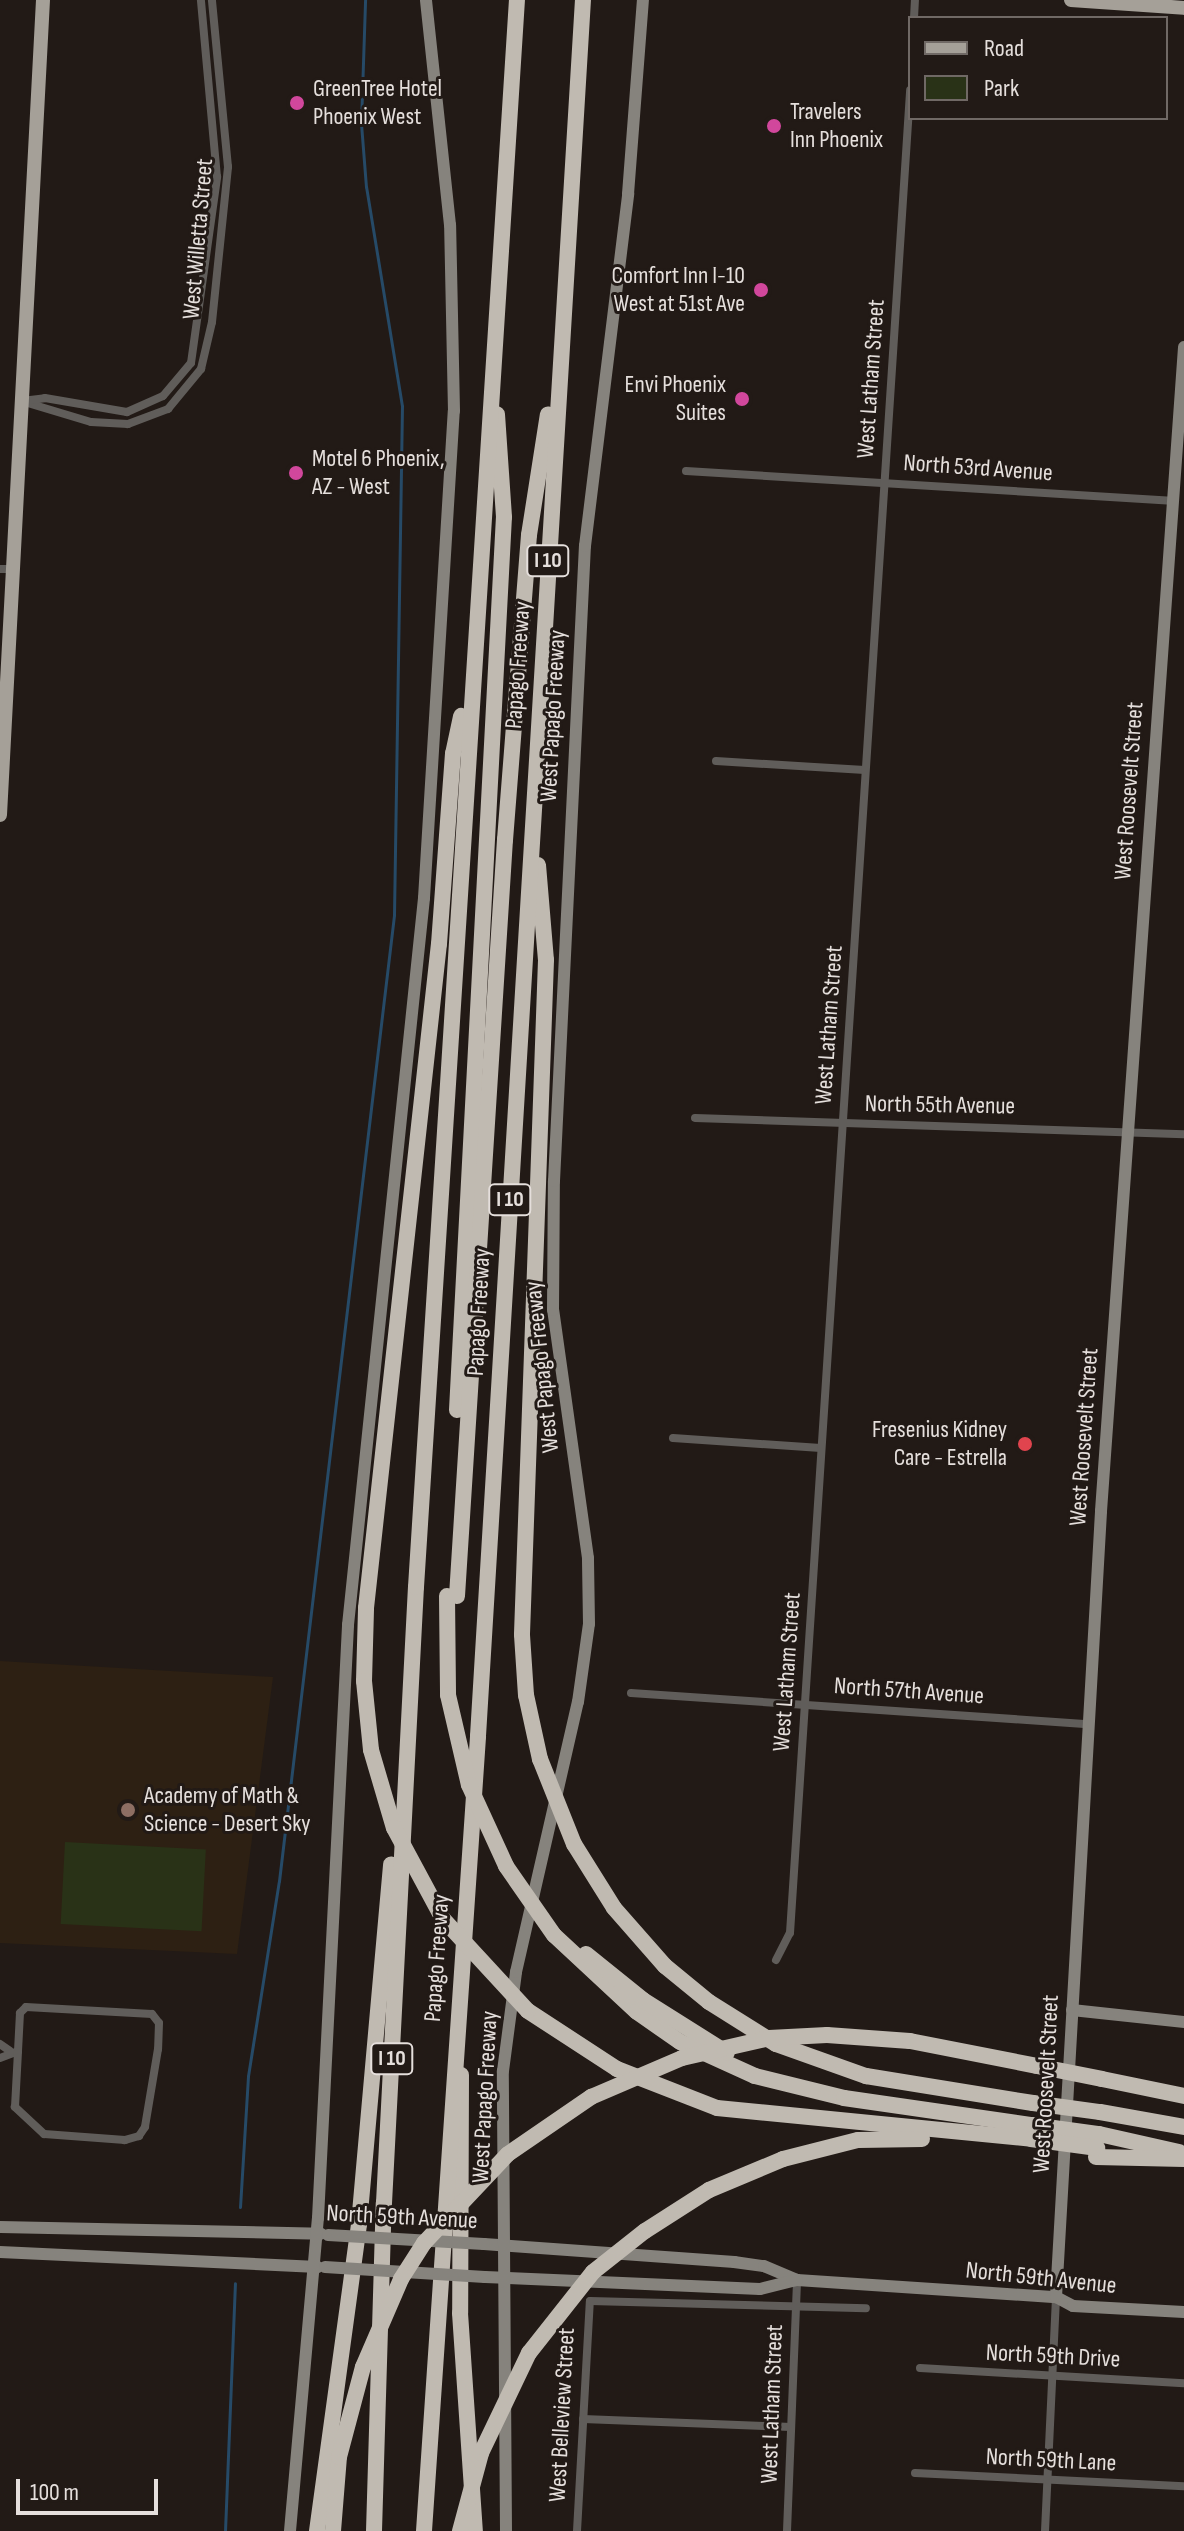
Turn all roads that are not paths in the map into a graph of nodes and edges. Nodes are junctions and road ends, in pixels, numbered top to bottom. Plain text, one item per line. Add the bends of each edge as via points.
1 (43, 0) edge
2 (201, 0) edge
3 (212, 0) edge
4 (426, 0) edge
5 (517, 0) edge
6 (583, 0) edge
7 (643, 0) edge
8 (1071, 0) edge
9 (1184, 8) edge
10 (908, 120) edge
11 (563, 314) junction
12 (1184, 347) edge
13 (493, 353) junction
14 (21, 401) junction
15 (1182, 409) edge
16 (686, 471) dead end
17 (884, 482) junction
18 (1171, 501) junction
19 (6, 569) edge
20 (473, 664) junction
21 (716, 761) dead end
22 (865, 770) junction
23 (533, 808) junction
24 (0, 815) edge
25 (695, 1118) dead end
26 (842, 1123) junction
27 (1127, 1131) junction
28 (1184, 1134) edge
29 (673, 1438) dead end
30 (821, 1448) junction
31 (416, 1587) junction
32 (452, 1596) junction
33 (631, 1693) dead end
34 (805, 1704) junction
35 (1088, 1724) junction
36 (776, 1960) dead end
37 (458, 2010) junction
38 (1072, 2010) junction
39 (1184, 2022) edge
40 (0, 2044) edge
41 (14, 2051) junction
42 (0, 2058) edge
43 (1184, 2096) edge
44 (1032, 2126) junction
45 (1184, 2129) edge
46 (1098, 2134) junction
47 (1184, 2156) edge
48 (0, 2227) edge
49 (321, 2234) junction
50 (501, 2244) junction
51 (0, 2252) edge
52 (319, 2267) junction
53 (501, 2277) junction
54 (797, 2280) junction
55 (1056, 2297) junction
56 (796, 2306) junction
57 (866, 2308) dead end
58 (1184, 2312) edge
59 (920, 2368) dead end
60 (1053, 2376) junction
61 (1184, 2383) edge
62 (583, 2419) junction
63 (791, 2427) junction
64 (915, 2473) dead end
65 (1048, 2480) junction
66 (1184, 2486) edge
67 (290, 2531) edge
68 (317, 2531) edge
69 (333, 2531) edge
70 (374, 2531) edge
71 (424, 2531) edge
72 (460, 2531) edge
73 (475, 2531) edge
74 (506, 2531) edge
75 (577, 2531) edge
76 (787, 2531) edge
77 (1045, 2531) edge

1 - 14 main road
2 - 14 street, West Willetta Street via 216,145 213,212 191,363 151,405 111,413 45,398
3 - 14 street, West Willetta Street via 228,167 212,322 198,375 157,415 104,424
4 - 49 main road via 450,225 454,411 424,898 348,1625
5 - 13 highway, Papago Freeway / I 10
6 - 11 highway, Papago Freeway / I 10
7 - 50 main road, West Papago Freeway via 628,194 585,546 554,1181 553,1310 588,1558 589,1624 578,1702 510,2011 501,2099
8 - 9 main road
10 - 17 street, West Latham Street
11 - 23 highway, Papago Freeway / I 10
11 - 32 highway via 529,535
12 - 15 main road, West Roosevelt Street
13 - 20 highway, Papago Freeway / I 10
13 - 32 highway via 504,517
14 - 19 main road
15 - 18 main road, West Roosevelt Street
16 - 17 street, North 53rd Avenue
17 - 18 street, North 53rd Avenue
17 - 22 street, West Latham Street
18 - 27 main road, West Roosevelt Street
19 - 24 main road
20 - 31 highway, Papago Freeway / I 10
20 - 44 highway, bridge via 453,754 439,944 366,1608 364,1681 371,1750 394,1828 443,1919 528,2011 617,2069 717,2108
21 - 22 street
22 - 26 street, West Latham Street
23 - 37 highway, Papago Freeway / I 10
23 - 44 highway, bridge via 546,960 522,1635 530,1720 540,1759 574,1844 614,1908 657,1957 746,2027 810,2058
25 - 26 street, North 55th Avenue
26 - 27 street, North 55th Avenue
26 - 30 street, West Latham Street
27 - 28 street, North 55th Avenue
27 - 35 main road, West Roosevelt Street
29 - 30 street
30 - 34 street, West Latham Street
31 - 68 highway via 362,2196
31 - 70 highway, Papago Freeway / I 10 via 384,2203
32 - 44 highway via 470,1754 497,1827 527,1883 590,1973 680,2042 755,2076 844,2098
33 - 34 street, North 57th Avenue
34 - 35 street, North 57th Avenue
34 - 36 street, West Latham Street via 790,1933
35 - 38 main road, West Roosevelt Street
37 - 71 highway, Papago Freeway / I 10
37 - 73 highway via 464,2124 460,2313
38 - 39 main road
38 - 55 main road, West Roosevelt Street
40 - 41 street
41 - 41 street via 20,2013 26,2007 152,2014 159,2023 158,2049 145,2127 139,2136 125,2140 44,2134 15,2107
41 - 42 street
43 - 69 highway, bridge via 910,2041 827,2035 769,2038 670,2062 591,2097 508,2154 424,2243 401,2279 363,2367 339,2457
44 - 46 highway, bridge
44 - 46 highway
44 - 72 highway, bridge via 922,2139 858,2140 744,2173 645,2231 593,2272 529,2353 481,2453
45 - 46 highway
46 - 47 highway
48 - 49 main road, North 59th Avenue
49 - 50 main road, North 59th Avenue, bridge
49 - 52 main road
50 - 53 main road, West Papago Freeway
50 - 54 main road, North 59th Avenue via 764,2266
51 - 52 main road, North 59th Avenue
52 - 53 main road, North 59th Avenue, bridge
52 - 67 main road
53 - 54 main road, North 59th Avenue via 760,2289
53 - 74 main road, West Papago Freeway
54 - 55 main road, North 59th Avenue
54 - 56 street, West Latham Street
55 - 58 main road, North 59th Avenue via 1073,2306
55 - 60 street, West Roosevelt Street
56 - 57 street
56 - 62 street, West Belleview Street via 590,2301
56 - 63 street, West Latham Street
59 - 60 street, North 59th Drive
60 - 61 street, North 59th Drive
60 - 65 street, West Roosevelt Street
62 - 63 street
62 - 75 street, West Belleview Street
63 - 76 street, West Latham Street
64 - 65 street, North 59th Lane
65 - 66 street, North 59th Lane
65 - 77 street, West Roosevelt Street

